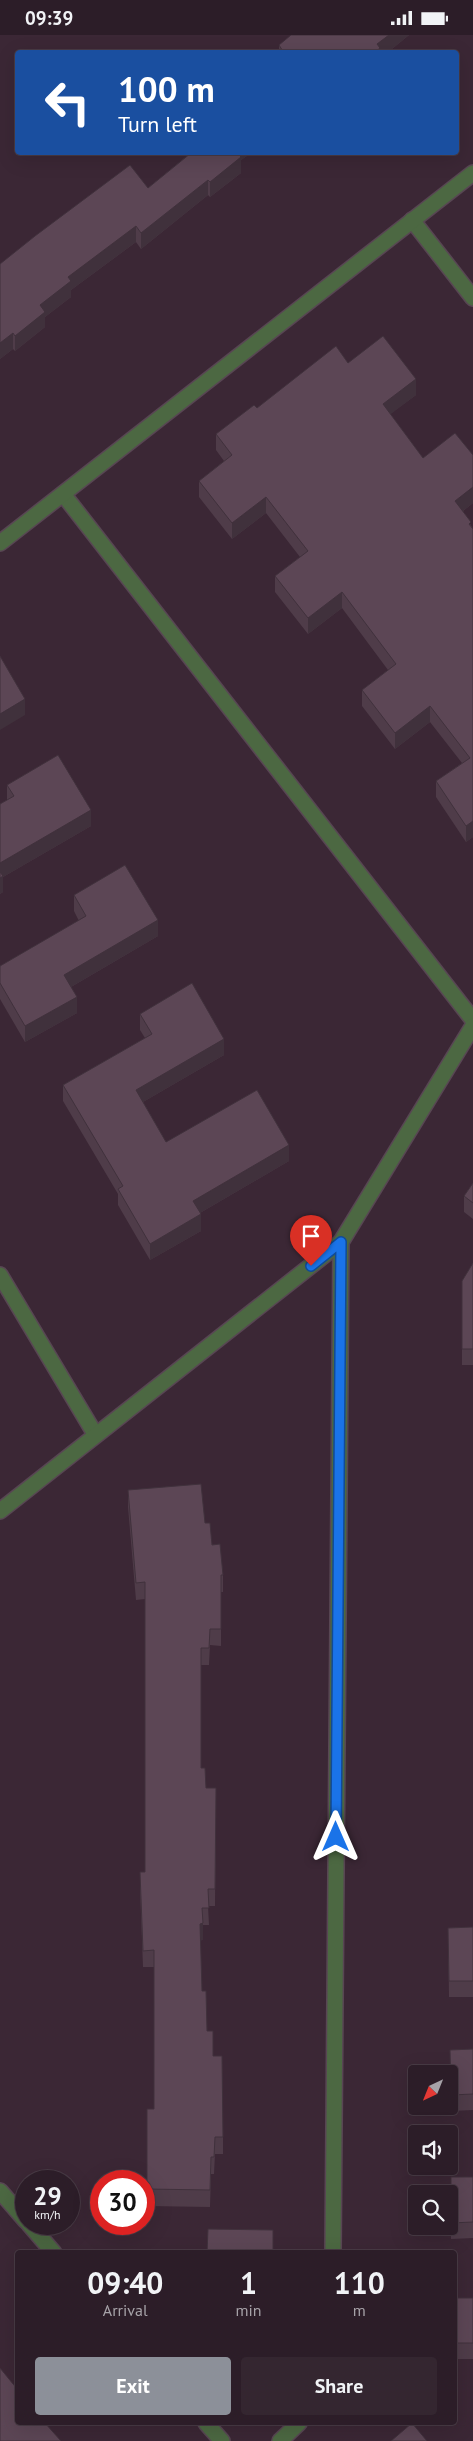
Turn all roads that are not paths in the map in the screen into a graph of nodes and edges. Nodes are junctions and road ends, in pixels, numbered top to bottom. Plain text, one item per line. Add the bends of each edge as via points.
1 (473, 173) edge
2 (412, 220) junction
3 (473, 298) edge
4 (62, 494) junction
5 (0, 543) edge
6 (473, 1020) edge
7 (473, 1026) edge
8 (341, 1242) junction
9 (0, 1275) edge
10 (95, 1434) junction
11 (0, 1511) edge
12 (0, 2191) edge
13 (15, 2208) edge
14 (38, 2235) edge
15 (51, 2250) edge
16 (333, 2250) edge
17 (208, 2425) edge
18 (297, 2425) edge
19 (222, 2441) edge
20 (280, 2441) edge

1 - 2 street
2 - 3 street
2 - 4 street
4 - 5 street
4 - 6 street
7 - 8 street
8 - 10 street
8 - 16 street
9 - 10 street
10 - 11 street
12 - 13 street
14 - 15 street
17 - 19 street
18 - 20 street

